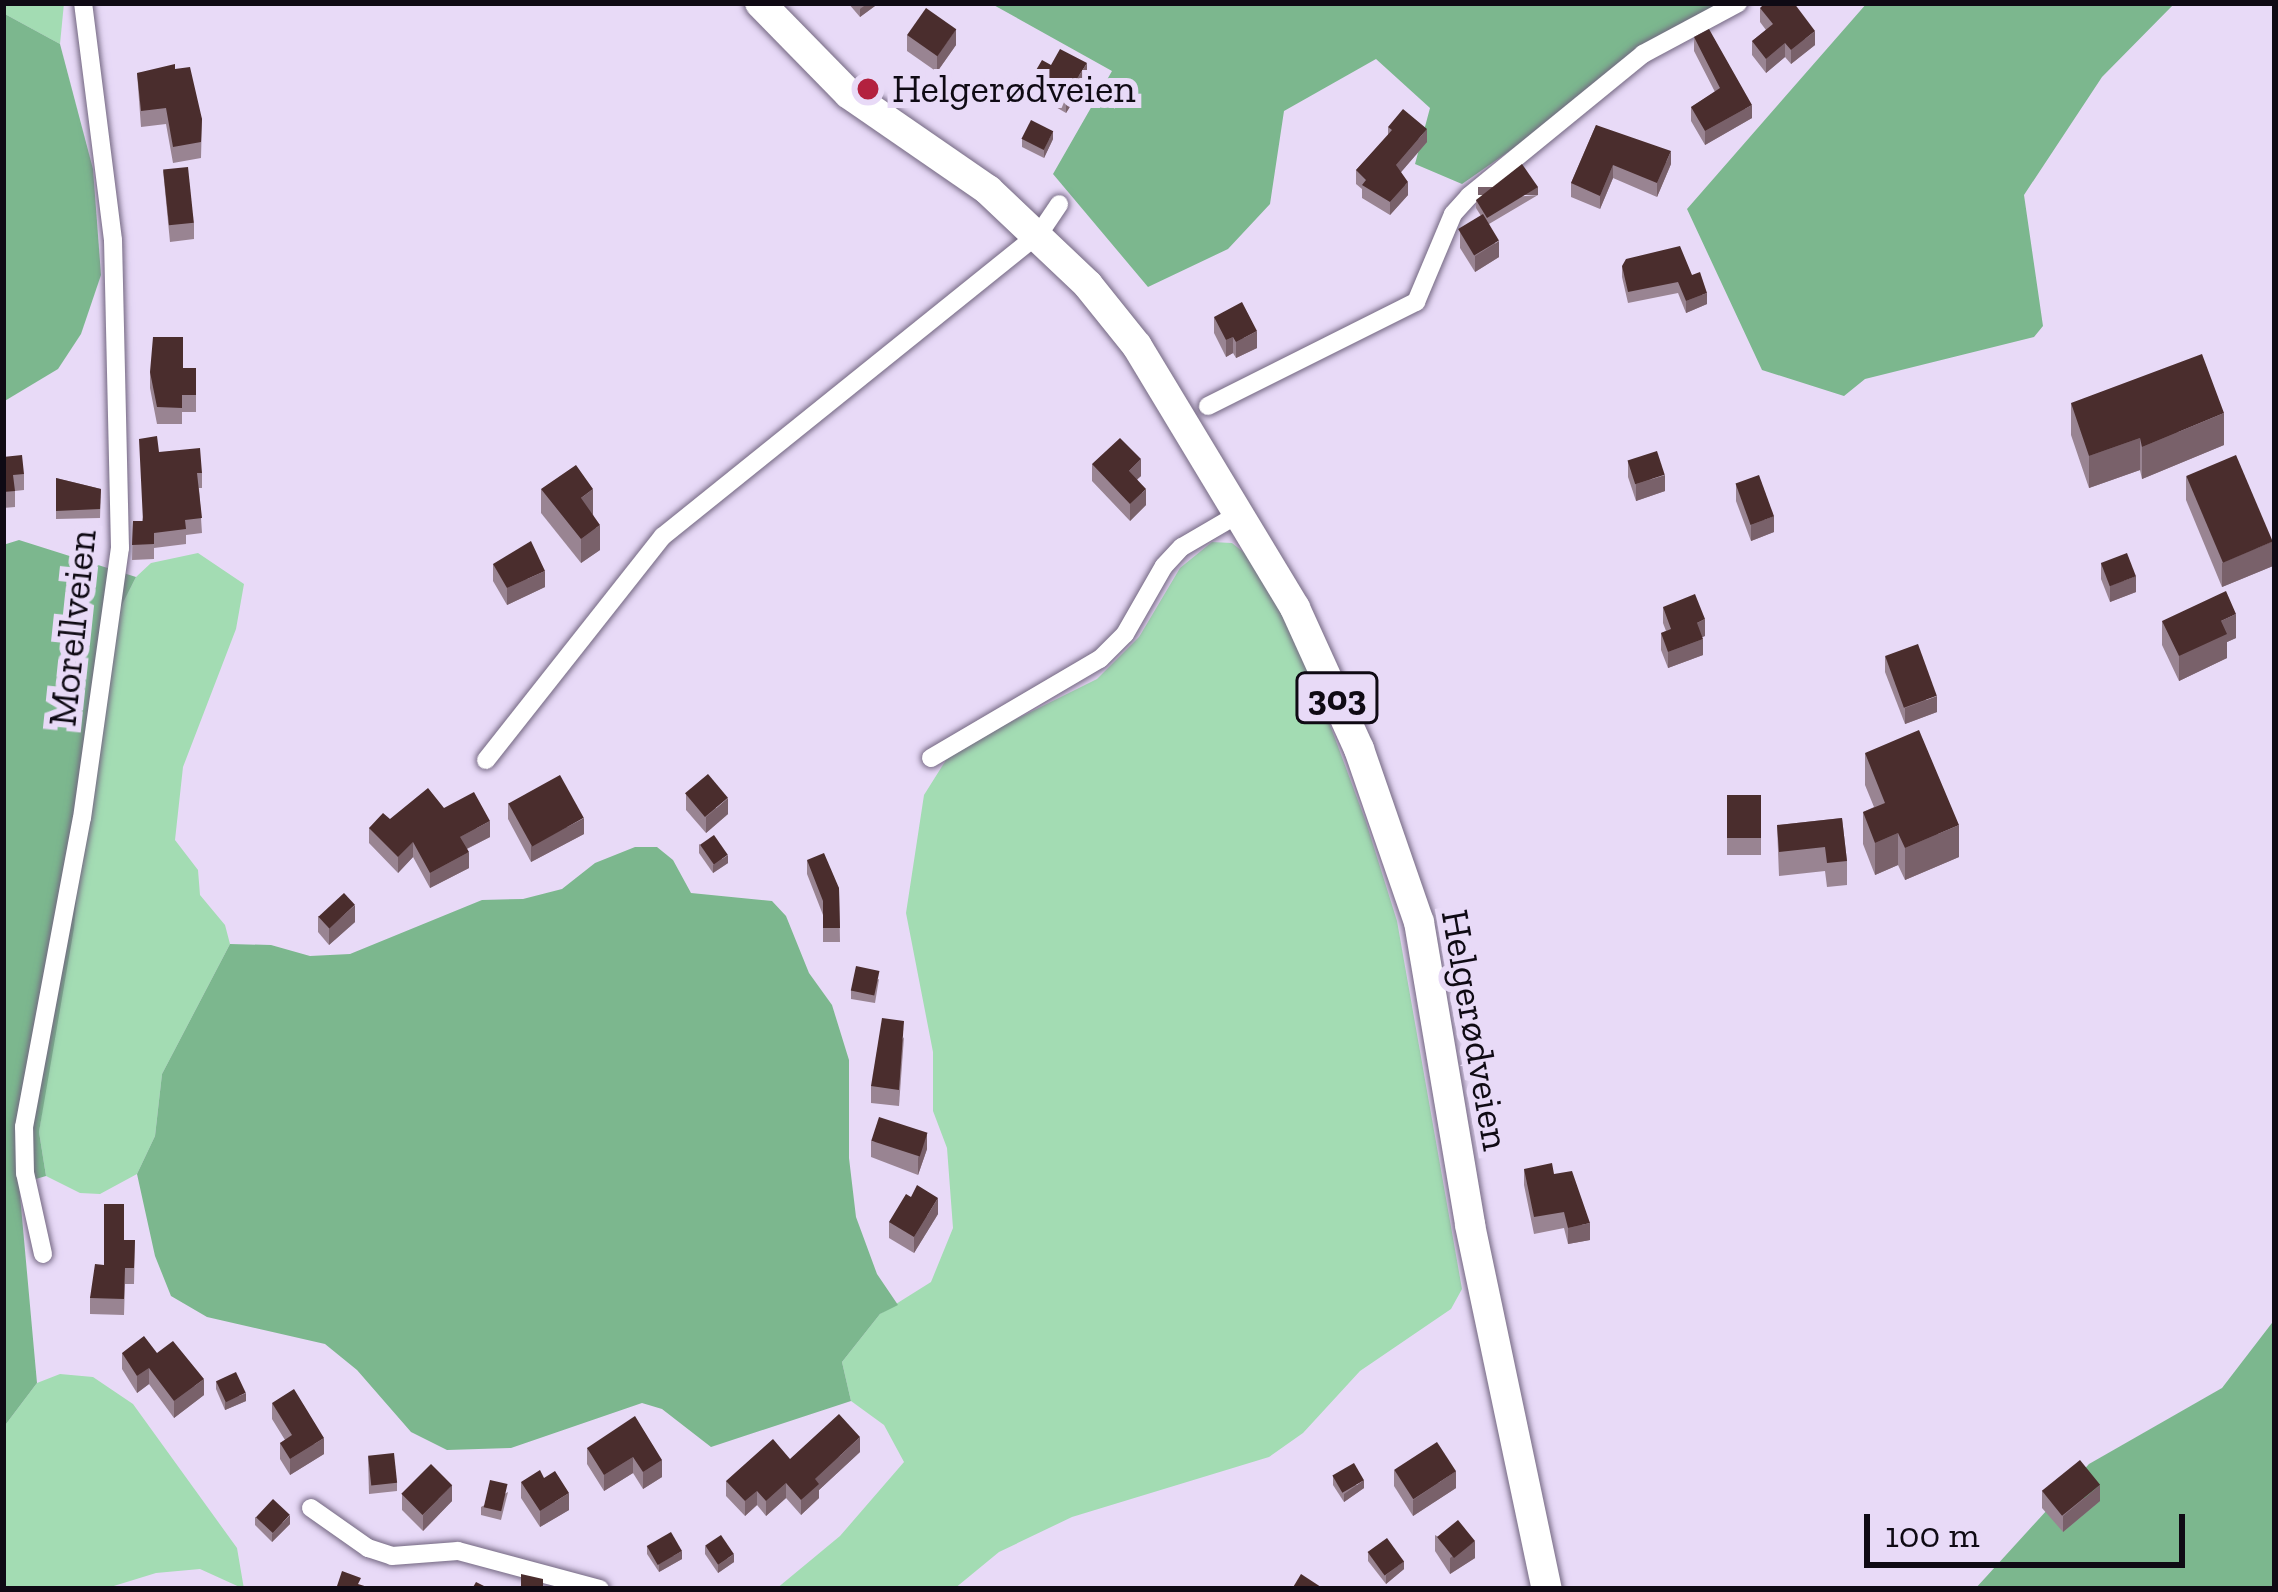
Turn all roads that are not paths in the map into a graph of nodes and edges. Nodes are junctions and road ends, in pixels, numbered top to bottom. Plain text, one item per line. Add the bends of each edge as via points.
1 (83, 3) edge
2 (760, 3) edge
3 (1738, 3) edge
4 (1059, 204) dead end
5 (1039, 234) junction
6 (1208, 406) dead end
7 (1242, 512) junction
8 (932, 758) dead end
9 (486, 760) dead end
10 (44, 1254) dead end
11 (311, 1508) dead end
12 (600, 1589) edge
13 (1547, 1589) edge

1 - 10 street, Morellveien via 113,240 120,548 82,818 24,1127 25,1173
2 - 5 main road, Helgerødveien / 303 via 849,94
3 - 6 street via 1643,54 1469,196 1453,214 1416,302
4 - 5 street
5 - 7 main road, Helgerødveien / 303 via 1137,346
5 - 9 street via 663,536
7 - 8 street via 1182,547 1126,634 1100,659
7 - 13 main road, Helgerødveien / 303 via 1326,672 1419,922 1470,1225
11 - 12 street via 392,1556 458,1550

